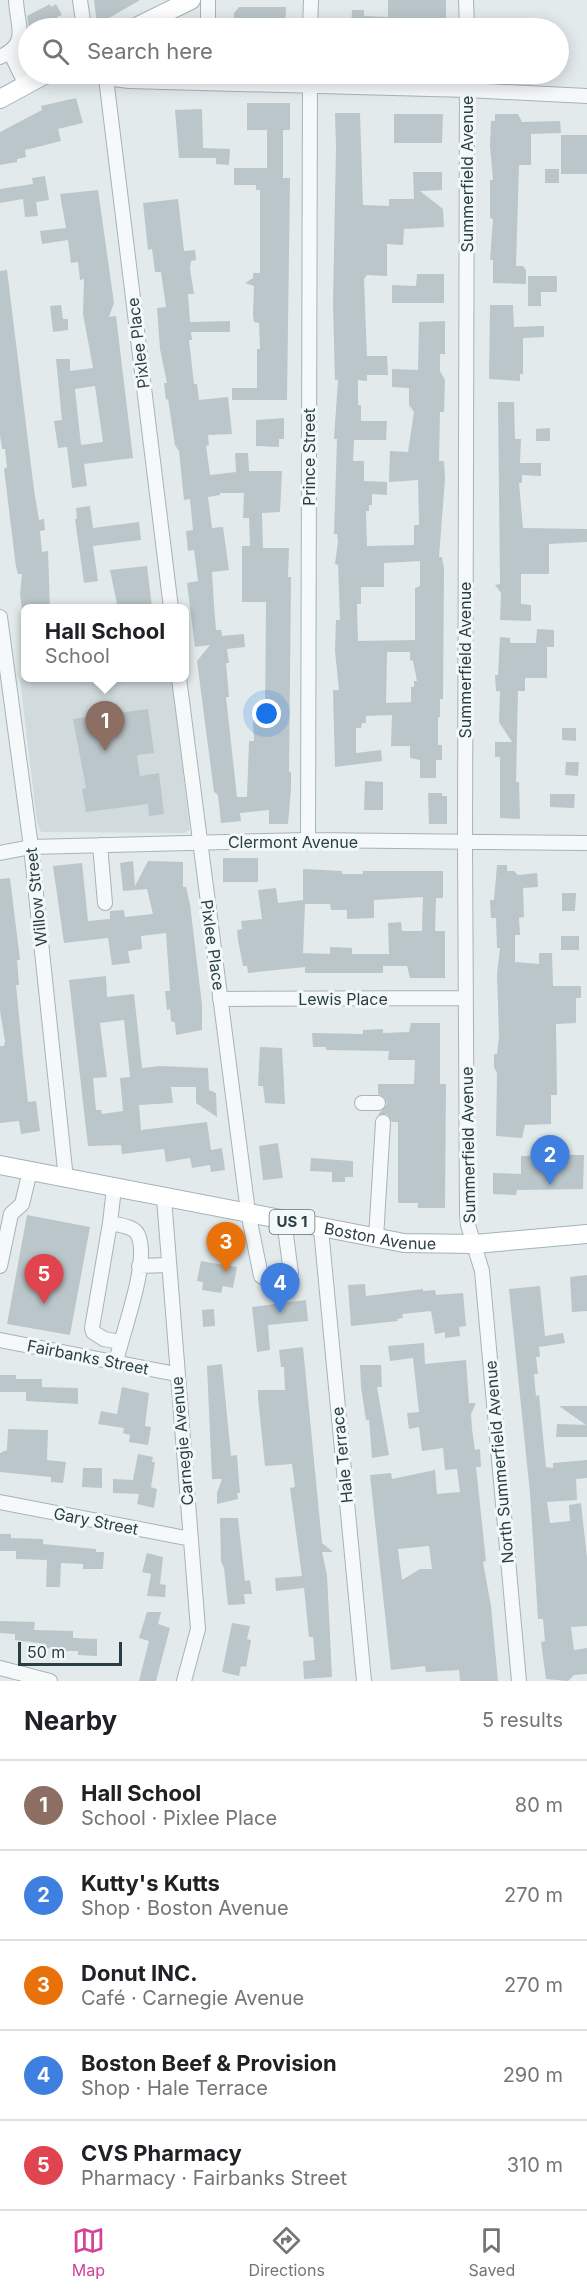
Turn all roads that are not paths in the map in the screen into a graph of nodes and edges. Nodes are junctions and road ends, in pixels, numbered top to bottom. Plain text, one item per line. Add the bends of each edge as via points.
1 (15, 0) edge
2 (80, 0) edge
3 (191, 0) edge
4 (208, 0) edge
5 (311, 0) edge
6 (466, 0) edge
7 (19, 18) edge
8 (83, 18) edge
9 (154, 18) edge
10 (208, 18) edge
11 (310, 18) edge
12 (466, 18) edge
13 (5, 55) edge
14 (18, 74) edge
15 (105, 84) edge
16 (310, 84) edge
17 (373, 84) edge
18 (467, 84) edge
19 (26, 85) edge
20 (467, 90) junction
21 (587, 96) edge
22 (0, 99) edge
23 (170, 604) edge
24 (0, 617) edge
25 (179, 682) edge
26 (308, 840) junction
27 (199, 842) junction
28 (465, 843) junction
29 (587, 843) edge
30 (100, 846) junction
31 (31, 848) junction
32 (0, 853) edge
33 (105, 903) dead end
34 (466, 998) junction
35 (220, 999) junction
36 (362, 1103) dead end
37 (378, 1103) dead end
38 (383, 1122) dead end
39 (0, 1165) edge
40 (30, 1171) junction
41 (66, 1179) junction
42 (114, 1188) junction
43 (164, 1198) junction
44 (248, 1212) junction
45 (284, 1220) junction
46 (110, 1223) junction
47 (321, 1229) junction
48 (587, 1234) edge
49 (376, 1238) junction
50 (475, 1244) junction
51 (168, 1265) junction
52 (0, 1266) edge
53 (139, 1266) junction
54 (0, 1340) edge
55 (120, 1342) junction
56 (116, 1363) junction
57 (176, 1374) junction
58 (0, 1502) edge
59 (191, 1539) junction
60 (0, 1668) edge
61 (50, 1681) edge
62 (184, 1681) edge
63 (364, 1681) edge
64 (519, 1681) edge

1 - 7 street
2 - 8 street
3 - 9 main road
4 - 10 street
5 - 11 street
6 - 12 street
13 - 14 street
15 - 23 street, Pixlee Place
16 - 26 street, Prince Street
17 - 20 street
18 - 20 street, Summerfield Avenue
19 - 22 main road
20 - 21 street
20 - 28 street, Summerfield Avenue
24 - 31 street, Willow Street
25 - 27 street, Pixlee Place
26 - 27 street, Clermont Avenue
26 - 28 street, Clermont Avenue
27 - 30 street, Clermont Avenue
27 - 35 street, Pixlee Place
28 - 29 street, Clermont Avenue
28 - 34 street, Summerfield Avenue
30 - 31 street, Clermont Avenue
30 - 33 street
31 - 32 street, Clermont Avenue
31 - 41 street, Willow Street
34 - 35 street, Lewis Place
34 - 50 street, Summerfield Avenue via 467,1216
35 - 44 street, Pixlee Place
36 - 37 street
38 - 49 street
39 - 40 main road, Boston Avenue / US 1
40 - 41 main road, Boston Avenue / US 1
40 - 52 street via 22,1203 11,1214
41 - 42 main road, Boston Avenue / US 1
42 - 43 main road, Boston Avenue / US 1
42 - 46 street
43 - 44 main road, Boston Avenue / US 1
43 - 51 street, Carnegie Avenue
44 - 45 main road, Boston Avenue / US 1
44 - 45 street, Pixlee Place via 261,1276 268,1280 285,1279 291,1273
45 - 47 main road, Boston Avenue / US 1
46 - 53 street via 137,1233
46 - 55 street via 92,1328 104,1339
47 - 49 main road, Boston Avenue / US 1
47 - 63 street, Hale Terrace
48 - 50 main road, Boston Avenue / US 1
49 - 50 main road, Boston Avenue / US 1 via 414,1244
50 - 64 street, North Summerfield Avenue via 482,1271
51 - 53 street
51 - 57 street, Carnegie Avenue
53 - 55 street via 130,1319
54 - 56 street, Fairbanks Street
55 - 56 street
56 - 57 street, Fairbanks Street
57 - 59 street, Carnegie Avenue
58 - 59 street, Gary Street
59 - 62 street, Carnegie Avenue via 198,1629
60 - 61 street

